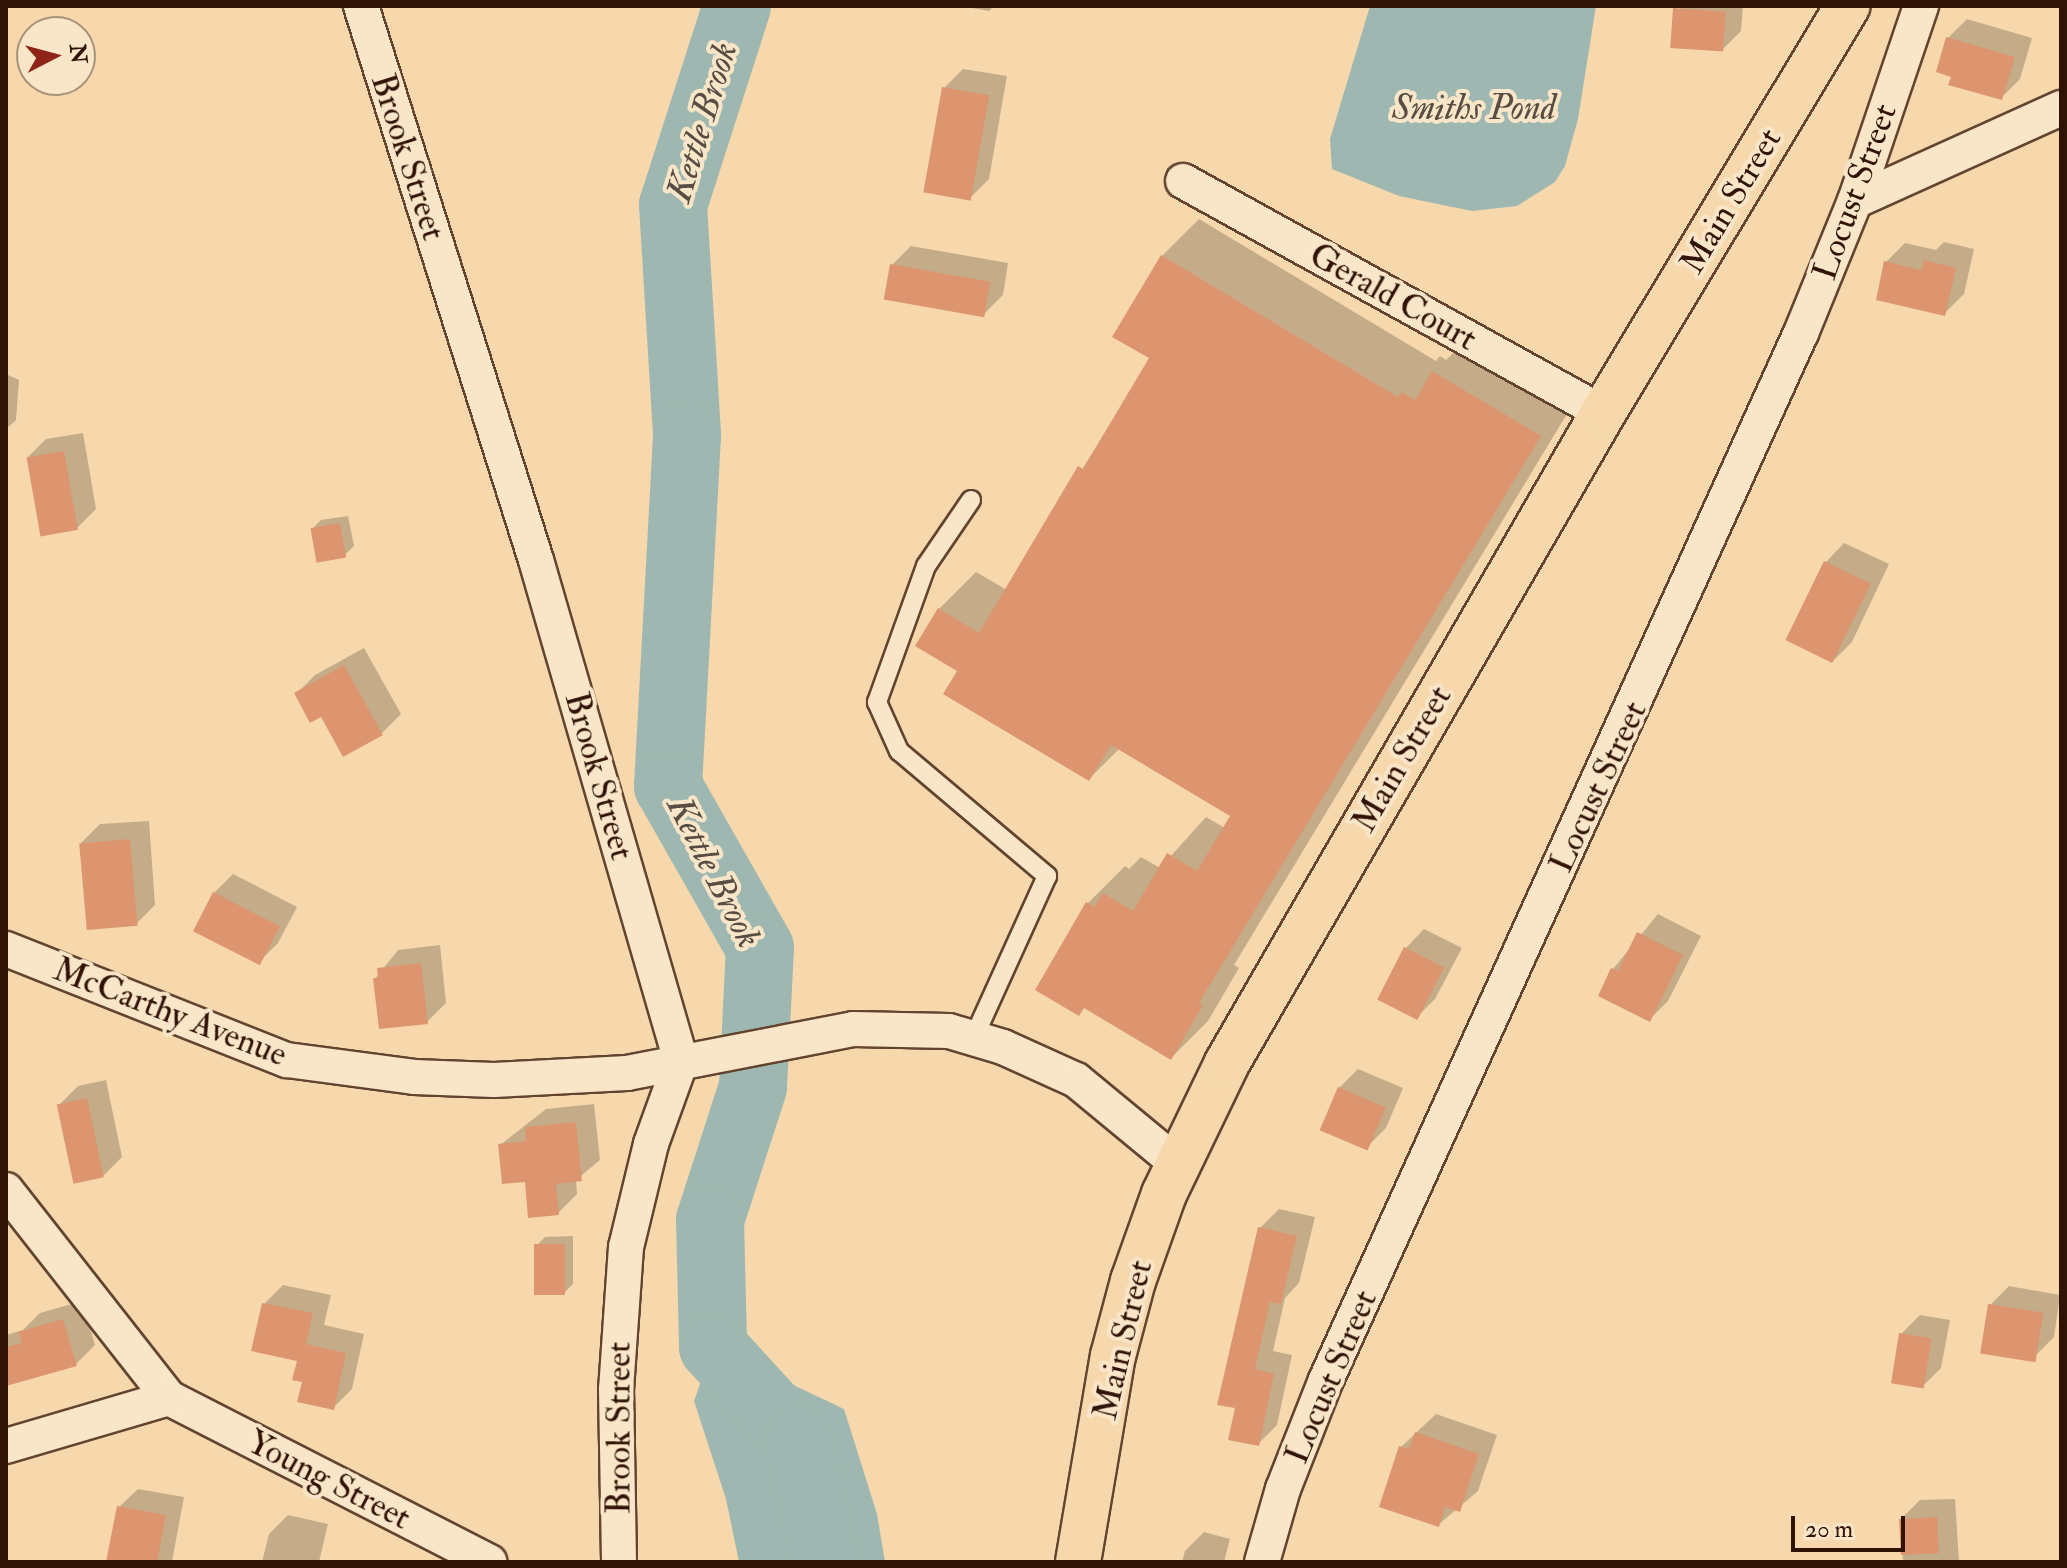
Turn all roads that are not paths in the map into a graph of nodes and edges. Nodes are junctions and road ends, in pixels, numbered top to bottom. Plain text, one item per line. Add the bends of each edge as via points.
1 (361, 6) edge
2 (1848, 6) edge
3 (1921, 6) edge
4 (2061, 108) edge
5 (1183, 181) dead end
6 (1855, 201) junction
7 (1603, 413) junction
8 (971, 500) dead end
9 (6, 949) edge
10 (973, 1039) junction
11 (681, 1061) junction
12 (1178, 1164) junction
13 (6, 1190) edge
14 (169, 1398) junction
15 (6, 1446) edge
16 (489, 1562) edge
17 (619, 1562) edge
18 (1078, 1562) edge
19 (1262, 1562) edge

1 - 11 street, Brook Street via 536,560
2 - 7 highway, Main Street
3 - 6 street, Locust Street
4 - 6 street
5 - 7 street, Gerald Court
6 - 19 street, Locust Street via 1691,584 1326,1380 1288,1476
7 - 12 highway, Main Street via 1241,1036
8 - 10 lane via 926,566 877,702 899,751 1047,876
9 - 11 street, McCarthy Avenue via 287,1060 414,1077 494,1080 627,1073
10 - 11 street, McCarthy Avenue via 920,1027 853,1029
10 - 12 street via 1045,1063 1076,1080
11 - 17 street, Brook Street via 651,1144 626,1247 616,1389
12 - 18 highway, Main Street via 1122,1317
13 - 14 street, Young Street
14 - 15 street
14 - 16 street, Young Street

